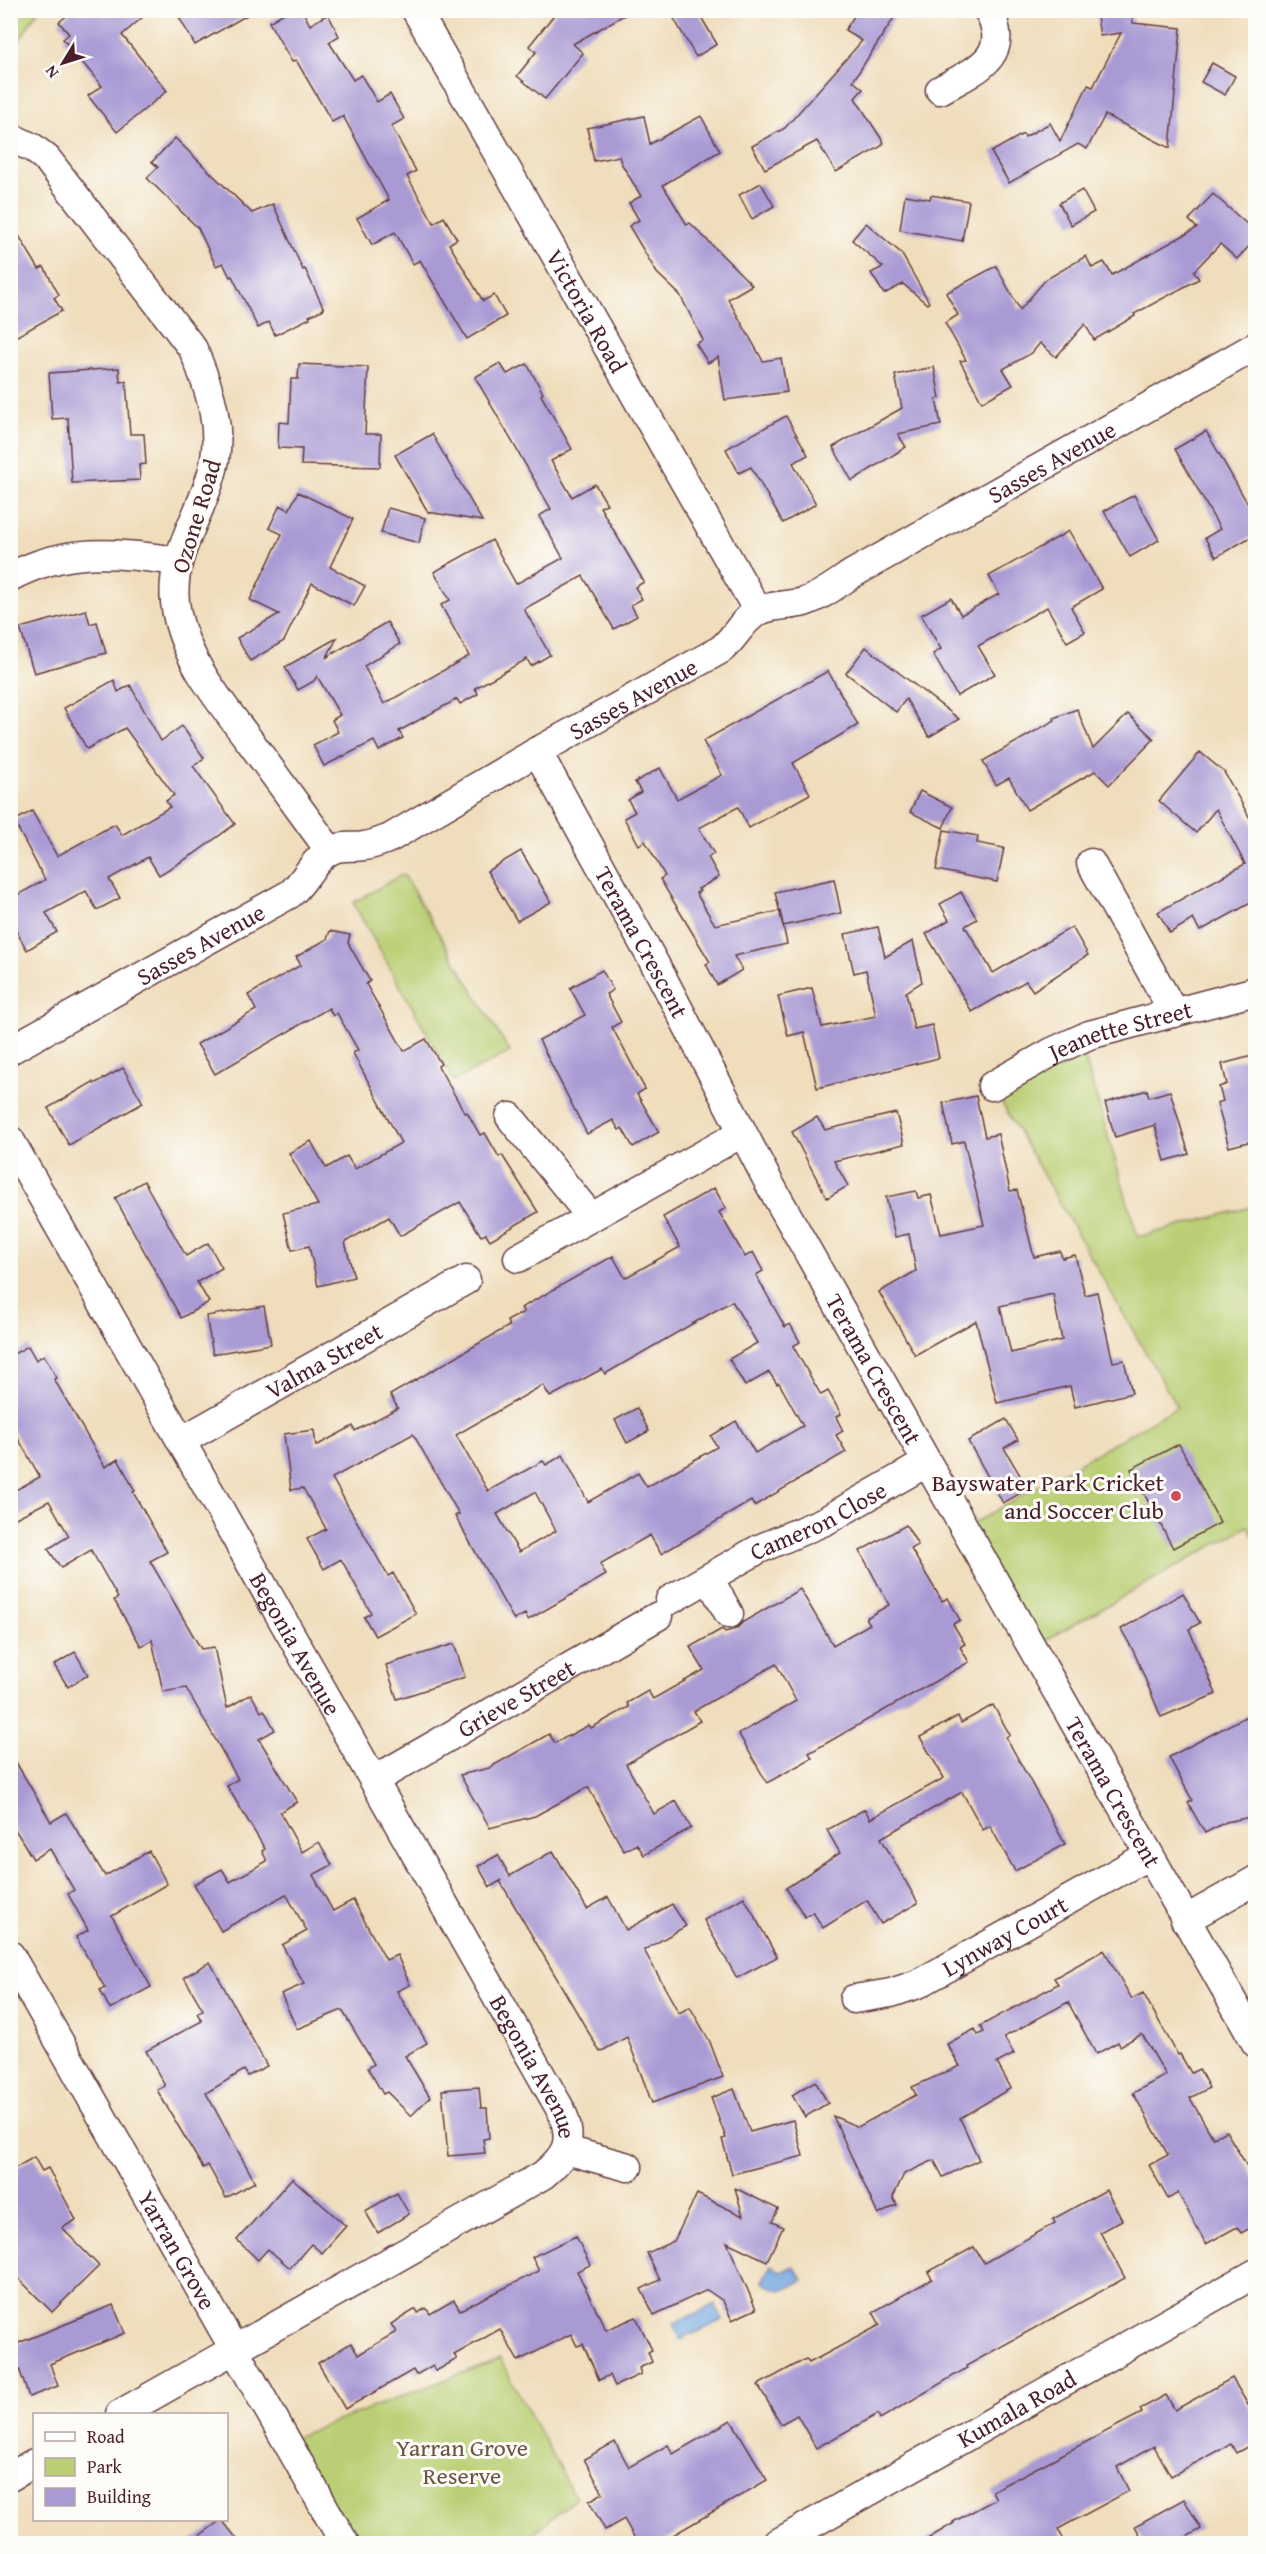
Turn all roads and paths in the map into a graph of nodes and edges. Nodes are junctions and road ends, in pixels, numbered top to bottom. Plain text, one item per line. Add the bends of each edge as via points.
1 (988, 10) edge
2 (427, 14) edge
3 (940, 90) dead end
4 (10, 137) edge
5 (1254, 349) edge
6 (178, 561) junction
7 (10, 577) edge
8 (758, 611) junction
9 (537, 752) junction
10 (330, 851) junction
11 (1091, 863) dead end
12 (1256, 991) edge
13 (1174, 1013) junction
14 (10, 1050) edge
15 (992, 1086) dead end
16 (510, 1118) dead end
17 (742, 1133) junction
18 (10, 1140) edge
19 (591, 1217) junction
20 (518, 1258) dead end
21 (466, 1280) dead end
22 (182, 1441) junction
23 (926, 1463) junction
24 (709, 1578) junction
25 (664, 1608) joint
26 (729, 1614) dead end
27 (374, 1780) junction
28 (1149, 1855) junction
29 (1256, 1880) edge
30 (1185, 1920) junction
31 (10, 1955) edge
32 (20, 1992) edge
33 (854, 1999) dead end
34 (1256, 2043) edge
35 (566, 2150) junction
36 (628, 2167) dead end
37 (1256, 2273) edge
38 (235, 2349) junction
39 (123, 2413) edge
40 (33, 2464) edge
41 (10, 2477) edge
42 (345, 2544) edge
43 (776, 2544) edge

1 - 3 street via 998,37 991,56
2 - 8 street, Victoria Road
4 - 6 street, Ozone Road via 33,148 63,179 193,349 208,384 216,423 212,476
5 - 8 street, Sasses Avenue via 824,593
6 - 7 street via 91,553 43,562
6 - 10 street, Ozone Road via 175,601 186,645 206,682
8 - 9 street, Sasses Avenue via 720,650
9 - 10 street, Sasses Avenue via 390,838
9 - 17 street, Terama Crescent via 662,977
10 - 14 street, Sasses Avenue via 290,894
11 - 13 street
12 - 13 street, Jeanette Street
13 - 15 street, Jeanette Street via 1070,1043
16 - 19 street
17 - 19 street
17 - 23 street, Terama Crescent
18 - 22 street, Begonia Avenue
19 - 20 street
21 - 22 street, Valma Street
22 - 27 street, Begonia Avenue
23 - 24 street, Cameron Close via 825,1521 759,1549
23 - 28 street, Terama Crescent
24 - 25 street, Cameron Close
24 - 26 street
25 - 27 street, Grieve Street
27 - 35 street, Begonia Avenue via 562,2112 568,2130
28 - 30 street, Terama Crescent
28 - 33 street, Lynway Court via 918,1984
29 - 30 street
30 - 34 street, Terama Crescent
31 - 32 street, Yarran Grove
32 - 38 street, Yarran Grove
35 - 36 street, Begonia Avenue
35 - 38 street, Begonia Avenue via 543,2175
37 - 43 street, Kumala Road
38 - 39 street, Begonia Avenue
38 - 42 street, Yarran Grove
40 - 41 street

